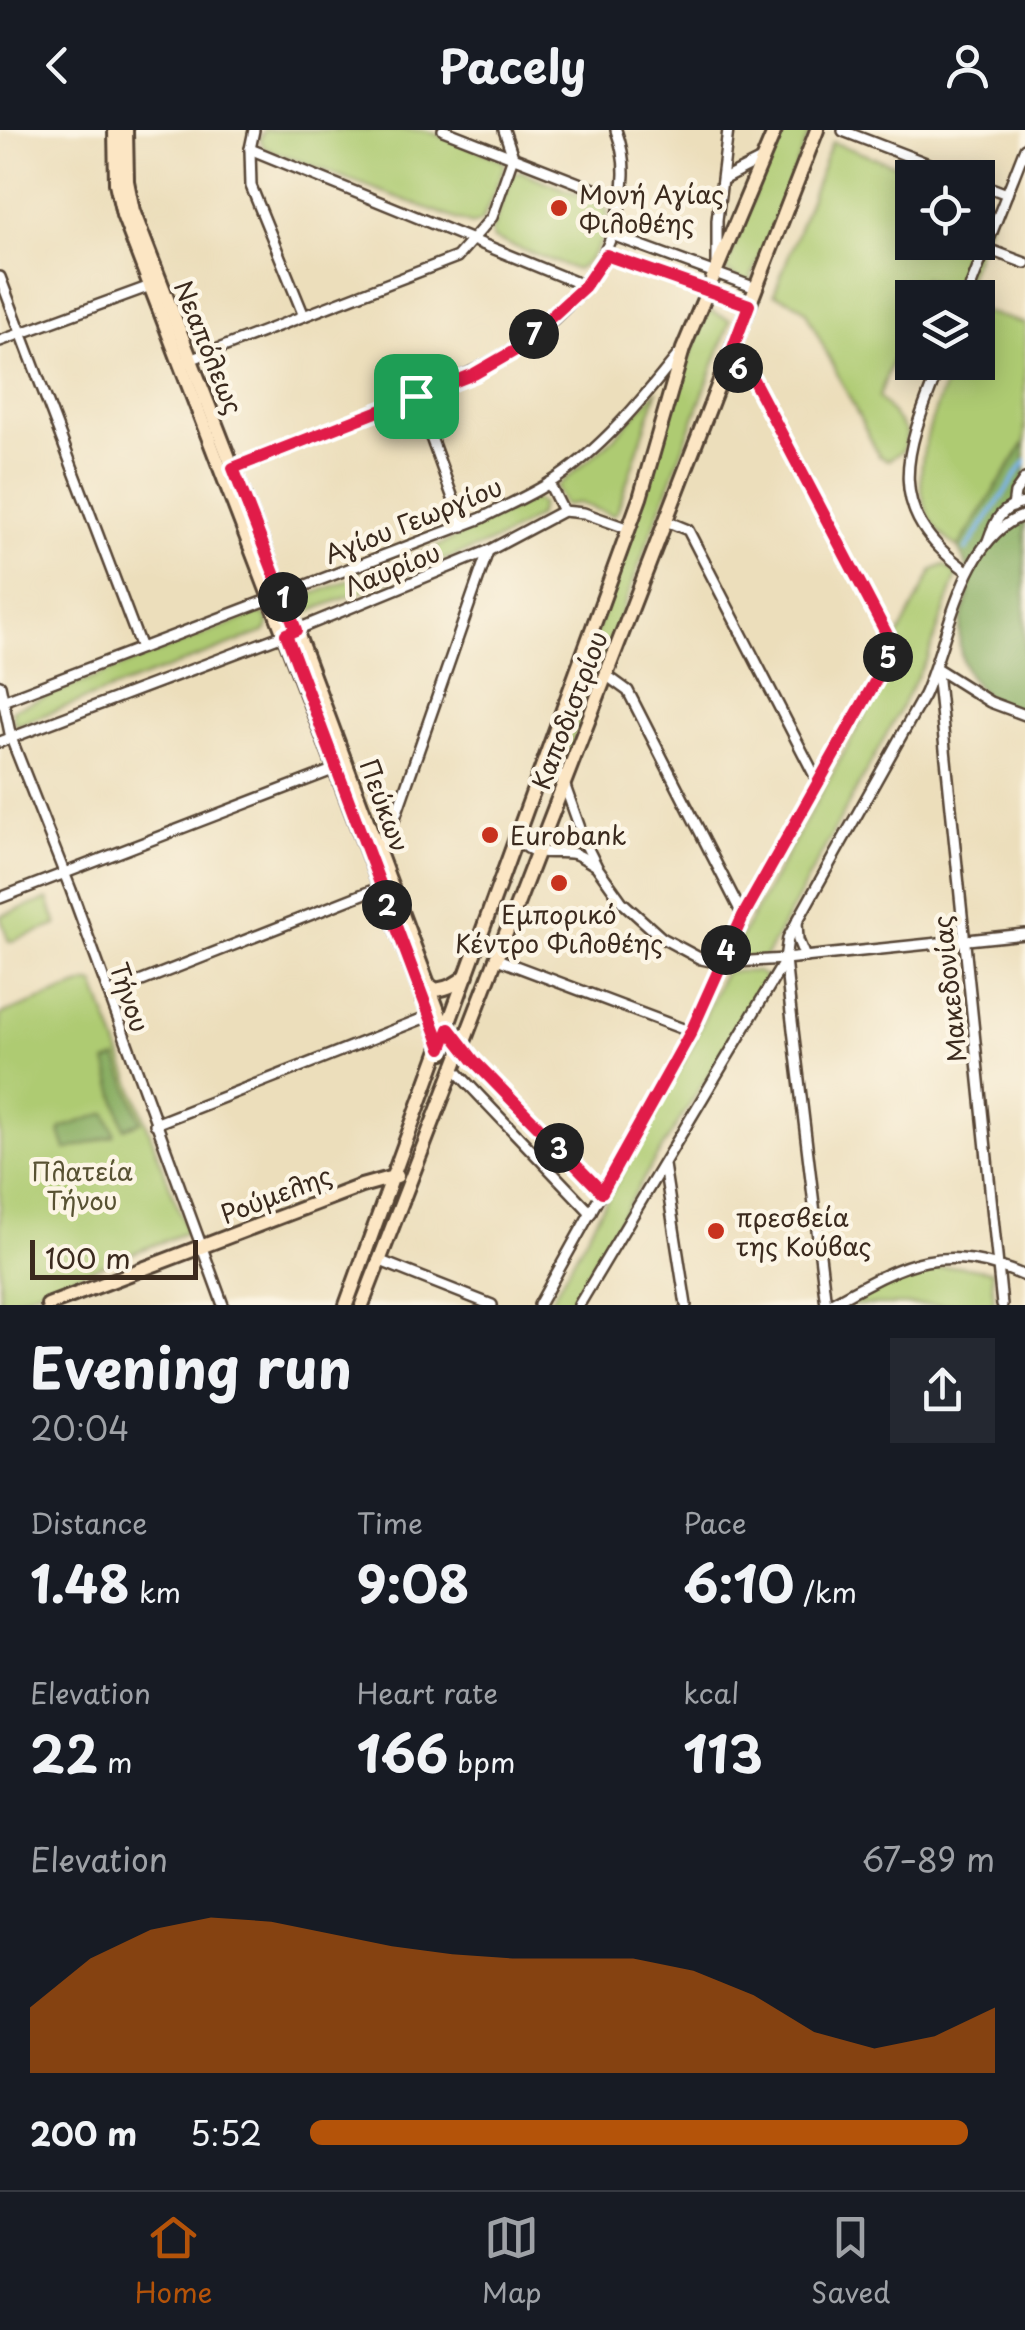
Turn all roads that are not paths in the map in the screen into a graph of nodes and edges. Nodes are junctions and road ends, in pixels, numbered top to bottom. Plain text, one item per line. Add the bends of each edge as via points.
1 (114, 130) edge
2 (126, 130) edge
3 (254, 130) edge
4 (443, 130) edge
5 (504, 130) edge
6 (616, 130) edge
7 (728, 130) edge
8 (776, 130) edge
9 (817, 130) edge
10 (843, 131) edge
11 (1025, 148) edge
12 (250, 149) junction
13 (512, 157) junction
14 (765, 158) junction
15 (918, 160) edge
16 (724, 179) junction
17 (995, 189) edge
18 (1007, 194) junction
19 (622, 200) junction
20 (995, 223) edge
21 (612, 235) junction
22 (472, 243) junction
23 (995, 252) edge
24 (606, 255) junction
25 (1025, 262) edge
26 (715, 267) junction
27 (0, 277) edge
28 (154, 285) junction
29 (585, 286) junction
30 (756, 288) junction
31 (706, 289) junction
32 (749, 305) junction
33 (304, 316) junction
34 (22, 333) junction
35 (0, 341) edge
36 (683, 349) junction
37 (184, 362) junction
38 (727, 364) junction
39 (935, 380) edge
40 (416, 396) junction
41 (228, 470) junction
42 (1025, 479) edge
43 (550, 483) junction
44 (1025, 503) edge
45 (1012, 505) junction
46 (563, 511) junction
47 (1020, 516) edge
48 (666, 520) junction
49 (463, 526) junction
50 (629, 529) junction
51 (987, 543) junction
52 (488, 551) junction
53 (967, 571) junction
54 (277, 596) junction
55 (291, 632) junction
56 (141, 648) junction
57 (936, 668) junction
58 (606, 676) junction
59 (0, 685) edge
60 (924, 695) junction
61 (939, 696) junction
62 (2, 701) edge
63 (1025, 716) edge
64 (5, 740) edge
65 (341, 767) junction
66 (540, 772) junction
67 (564, 782) junction
68 (818, 782) junction
69 (518, 834) junction
70 (538, 852) junction
71 (374, 853) junction
72 (597, 867) junction
73 (65, 873) junction
74 (386, 885) junction
75 (0, 898) edge
76 (743, 916) junction
77 (797, 918) junction
78 (1025, 934) edge
79 (964, 941) junction
80 (805, 958) junction
81 (497, 959) junction
82 (785, 960) junction
83 (720, 963) junction
84 (469, 973) junction
85 (428, 984) junction
86 (109, 994) junction
87 (428, 1016) junction
88 (449, 1029) junction
89 (691, 1032) junction
90 (461, 1047) junction
91 (442, 1048) junction
92 (453, 1068) junction
93 (155, 1124) junction
94 (664, 1166) junction
95 (401, 1178) junction
96 (602, 1192) junction
97 (591, 1213) junction
98 (200, 1247) junction
99 (378, 1260) junction
100 (998, 1265) junction
101 (1025, 1276) edge
102 (79, 1300) edge
103 (48, 1305) edge
104 (223, 1305) edge
105 (346, 1305) edge
106 (362, 1305) edge
107 (492, 1305) edge
108 (539, 1305) edge
109 (579, 1305) edge
110 (686, 1305) edge
111 (827, 1305) edge
112 (1002, 1305) edge

1 - 28 main road, Νεαπόλεως via 118,198
2 - 28 main road, Νεαπόλεως via 129,196
3 - 12 street
4 - 13 street
5 - 13 street
6 - 19 street via 626,165
7 - 16 street
8 - 14 main road, Καποδιστρίου
9 - 30 main road, Καποδιστρίου
10 - 15 street
11 - 18 street
12 - 22 street
12 - 33 street via 250,186
13 - 19 street
13 - 22 street via 492,217
14 - 16 street
14 - 26 main road, Καποδιστρίου
16 - 26 street
17 - 18 street
18 - 20 street
19 - 21 street
21 - 24 street
21 - 26 street
22 - 29 street
22 - 33 street via 437,267
23 - 25 street
24 - 29 street
24 - 31 street
26 - 30 street
26 - 31 main road, Καποδιστρίου
27 - 34 street
28 - 34 street
28 - 37 main road, Νεαπόλεως
29 - 40 street via 514,351
30 - 32 main road, Καποδιστρίου
31 - 32 street
31 - 36 main road, Καποδιστρίου
32 - 38 main road, Καποδιστρίου
33 - 37 street
34 - 35 street
34 - 56 street
36 - 43 street, Αγίου Γεωργίου via 630,411
36 - 50 main road, Καποδιστρίου
37 - 41 main road, Νεαπόλεως
38 - 48 main road, Καποδιστρίου
38 - 68 street via 748,370 894,648
39 - 53 street via 909,462 909,492 924,531
40 - 41 street
40 - 49 street
41 - 54 main road, Νεαπόλεως
42 - 45 street
43 - 46 street
43 - 49 street, Αγίου Γεωργίου
44 - 45 street
45 - 47 street
45 - 51 street
46 - 50 street
46 - 52 street, Λαυρίου
47 - 51 street
48 - 58 main road, Καποδιστρίου
48 - 68 street via 688,530
49 - 54 street, Αγίου Γεωργίου
50 - 66 main road, Καποδιστρίου
51 - 53 street
52 - 55 street, Λαυρίου
52 - 71 street via 395,818
53 - 57 street
54 - 55 main road, Νεαπόλεως
54 - 56 street, Αγίου Γεωργίου
55 - 64 street, Λαυρίου
55 - 65 main road, Πεύκων
56 - 62 street, Αγίου Γεωργίου
57 - 60 street
57 - 61 street, Μακεδονίας
57 - 63 street
58 - 67 main road, Καποδιστρίου
58 - 76 street via 628,691
59 - 62 street, Τήνου
60 - 61 street
60 - 77 street
61 - 79 street, Μακεδονίας
62 - 64 street, Τήνου
64 - 73 street, Τήνου
65 - 71 main road, Πεύκων
65 - 73 street
66 - 67 street via 554,770
66 - 69 main road, Καποδιστρίου
67 - 70 main road, Καποδιστρίου
67 - 72 street
68 - 76 street
69 - 70 street via 521,844
69 - 84 main road, Καποδιστρίου
70 - 72 street via 575,854
70 - 81 main road, Καποδιστρίου
71 - 74 main road, Πεύκων
72 - 83 street via 622,902 662,938
73 - 75 street
73 - 86 street, Τήνου
74 - 85 main road, Πεύκων
74 - 86 street
74 - 87 main road, Πεύκων
76 - 83 street
77 - 80 street
77 - 82 street
78 - 79 street
79 - 80 street
79 - 100 street, Μακεδονίας
80 - 82 street
81 - 89 street
81 - 90 main road, Καποδιστρίου
82 - 83 street
82 - 94 street
82 - 111 street
83 - 89 street
84 - 85 main road via 443,989
84 - 88 main road, Καποδιστρίου
85 - 88 main road, Πεύκων
86 - 93 street, Τήνου
87 - 91 main road, Πεύκων
87 - 93 street
88 - 90 main road, Πεύκων
88 - 91 main road, Καποδιστρίου
89 - 96 street
90 - 92 main road, Καποδιστρίου
90 - 96 street
91 - 92 main road, Πεύκων
91 - 95 main road, Καποδιστρίου
92 - 95 main road, Καποδιστρίου
92 - 97 street
93 - 98 street, Τήνου
94 - 109 street
94 - 110 street
95 - 98 main road, Ρούμελης
95 - 99 main road, Καποδιστρίου
95 - 105 main road, Καποδιστρίου
96 - 97 street
97 - 108 street
98 - 102 main road, Ρούμελης
98 - 104 street, Τήνου
99 - 106 main road, Καποδιστρίου
99 - 107 street
100 - 101 street
100 - 111 street via 966,1257 918,1260
100 - 112 street, Μακεδονίας
102 - 103 main road, Ρούμελης

